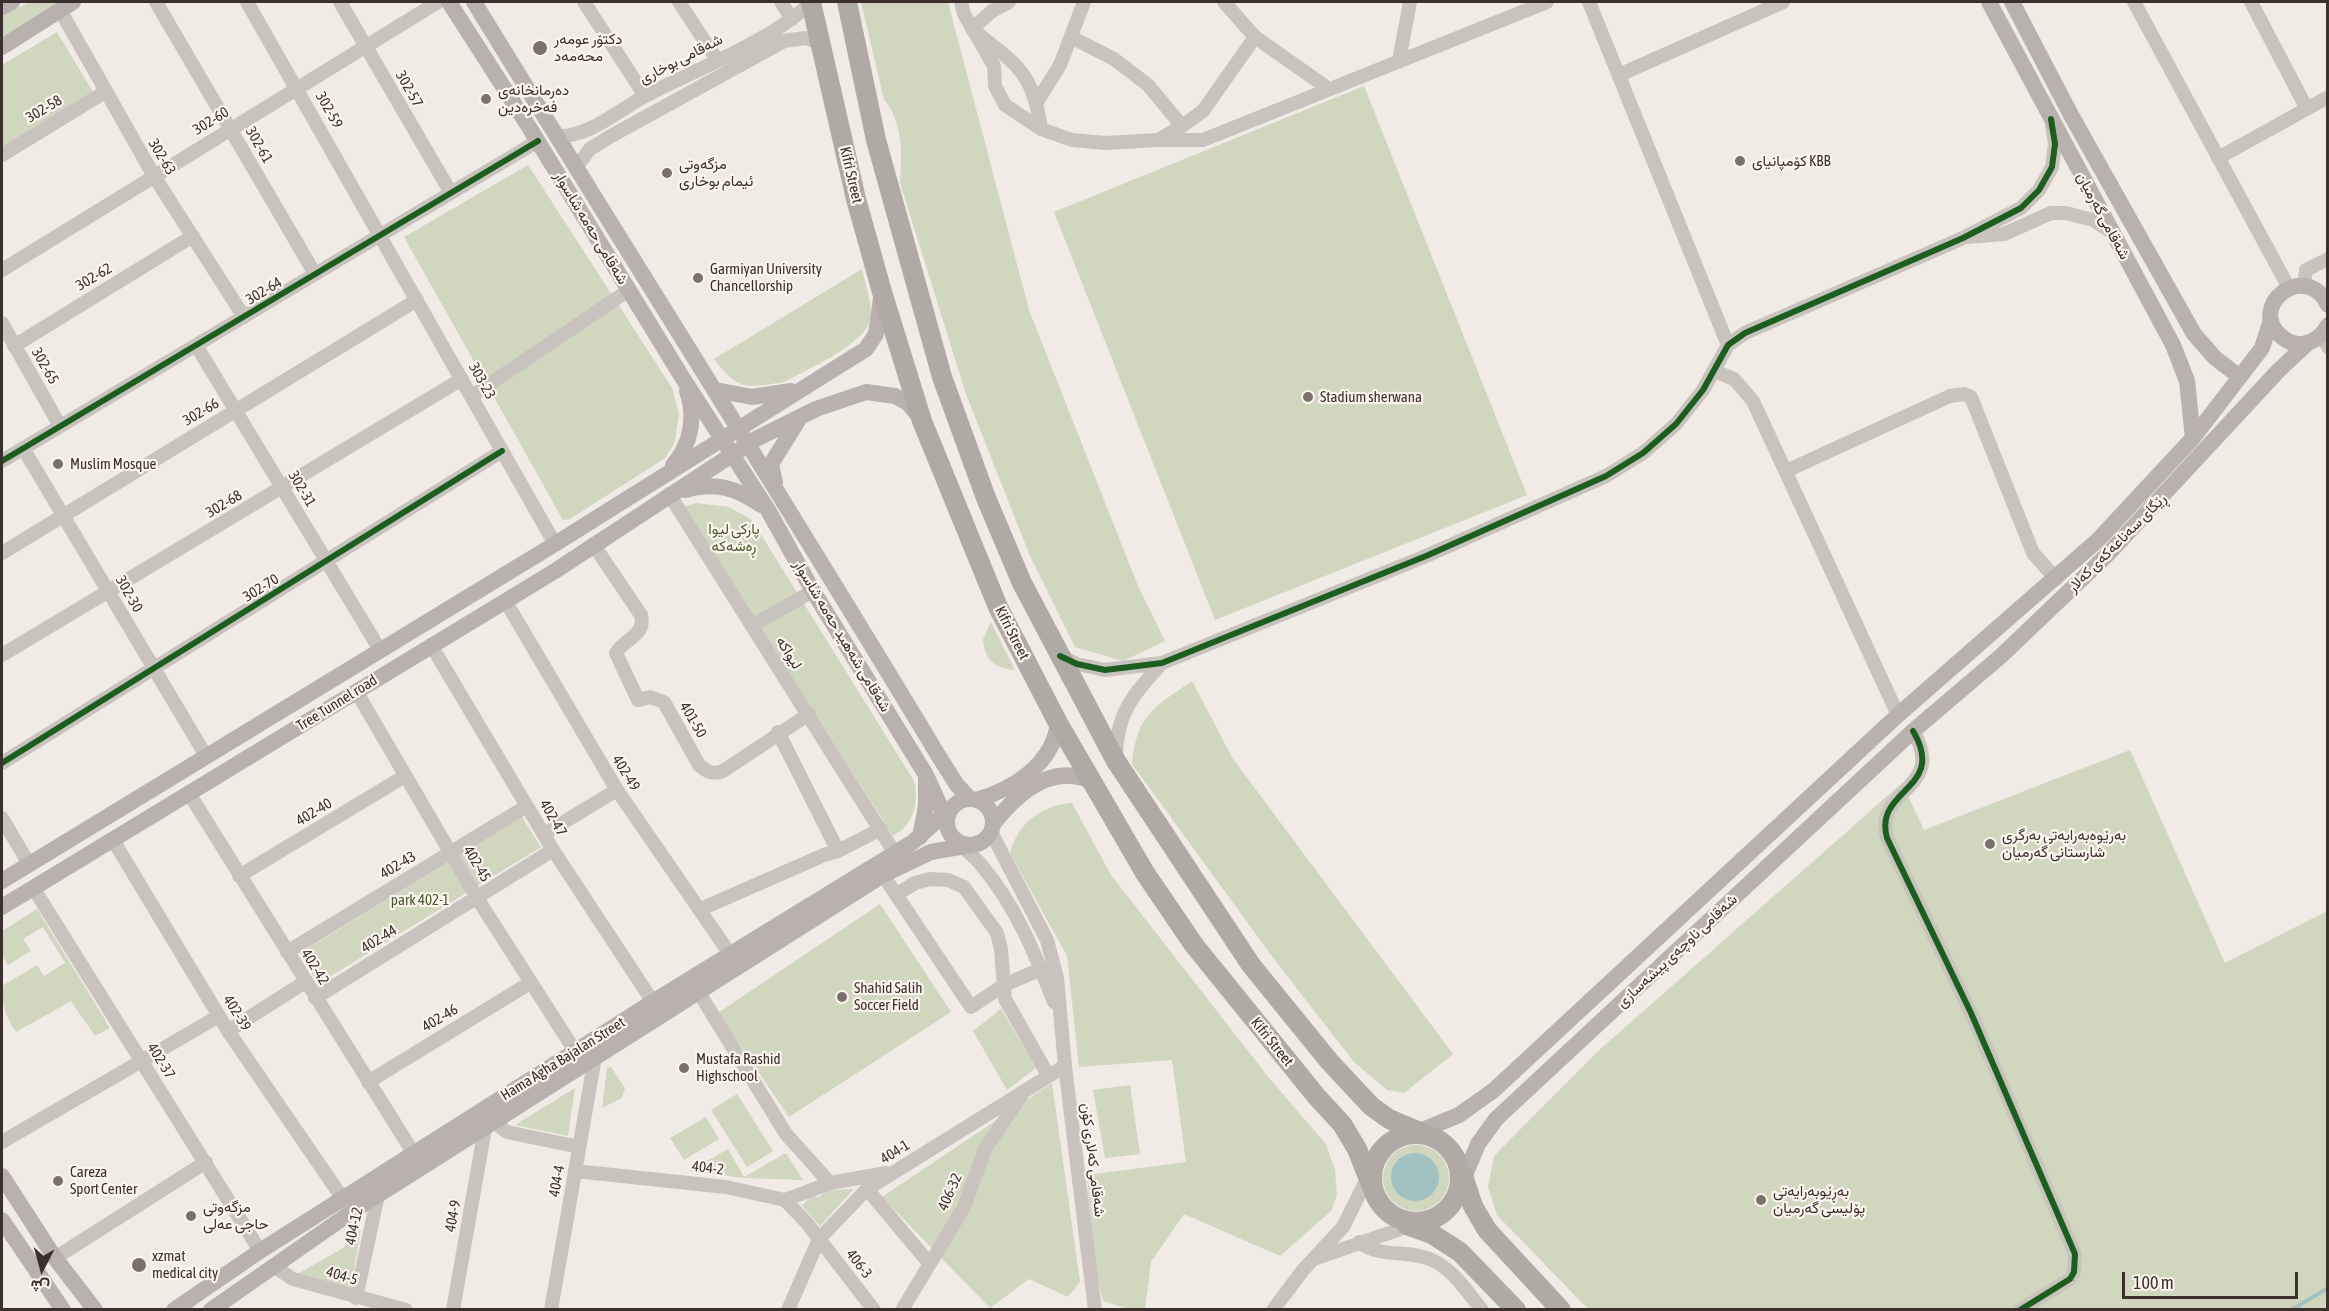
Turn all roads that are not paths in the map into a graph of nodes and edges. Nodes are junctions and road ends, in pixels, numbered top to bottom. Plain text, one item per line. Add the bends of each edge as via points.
1 (12, 2) edge
2 (156, 2) edge
3 (247, 2) edge
4 (340, 2) edge
5 (438, 2) edge
6 (449, 2) edge
7 (474, 2) edge
8 (584, 2) edge
9 (679, 2) edge
10 (781, 2) edge
11 (811, 2) edge
12 (847, 2) edge
13 (961, 2) edge
14 (1009, 2) edge
15 (1084, 2) edge
16 (1224, 2) edge
17 (1410, 2) edge
18 (1547, 2) edge
19 (1589, 2) edge
20 (1783, 2) edge
21 (1989, 2) edge
22 (2012, 2) edge
23 (2134, 2) edge
24 (2251, 2) edge
25 (66, 6) edge
26 (2, 7) edge
27 (792, 19) junction
28 (780, 27) junction
29 (972, 29) junction
30 (1071, 37) junction
31 (1255, 37) junction
32 (784, 41) junction
33 (820, 43) junction
34 (365, 46) junction
35 (2, 47) edge
36 (717, 60) junction
37 (1399, 61) junction
38 (1619, 75) junction
39 (297, 88) junction
40 (1329, 89) junction
41 (105, 92) junction
42 (645, 96) junction
43 (2328, 98) edge
44 (1037, 102) junction
45 (2307, 109) junction
46 (544, 115) junction
47 (2051, 119) junction
48 (602, 120) junction
49 (1182, 126) junction
50 (230, 129) junction
51 (1041, 129) junction
52 (534, 134) junction
53 (560, 136) junction
54 (611, 136) junction
55 (1158, 140) junction
56 (877, 144) junction
57 (846, 153) junction
58 (2, 154) edge
59 (2218, 158) junction
60 (577, 166) junction
61 (154, 176) junction
62 (451, 193) junction
63 (2112, 232) junction
64 (381, 234) junction
65 (193, 236) junction
66 (1963, 238) junction
67 (2328, 259) edge
68 (2, 270) edge
69 (315, 274) junction
70 (2297, 287) junction
71 (629, 290) junction
72 (882, 292) junction
73 (417, 300) junction
74 (2177, 304) junction
75 (2328, 305) edge
76 (2157, 315) junction
77 (244, 316) junction
78 (2271, 320) junction
79 (2, 323) edge
80 (2321, 337) edge
81 (196, 345) junction
82 (1728, 345) junction
83 (14, 346) junction
84 (1714, 371) junction
85 (682, 376) junction
86 (2240, 377) junction
87 (462, 379) junction
88 (801, 389) junction
89 (715, 390) junction
90 (472, 396) junction
91 (236, 410) junction
92 (802, 416) junction
93 (922, 421) junction
94 (60, 426) junction
95 (738, 429) junction
96 (722, 438) junction
97 (2193, 438) junction
98 (747, 445) junction
99 (23, 448) junction
100 (502, 451) junction
101 (732, 455) junction
102 (2, 461) edge
103 (1786, 471) junction
104 (662, 476) junction
105 (282, 488) junction
106 (669, 494) junction
107 (779, 496) junction
108 (768, 510) junction
109 (64, 515) junction
110 (555, 544) junction
111 (593, 544) junction
112 (2, 554) edge
113 (326, 562) junction
114 (2056, 579) junction
115 (813, 591) junction
116 (109, 592) junction
117 (506, 602) junction
118 (753, 625) junction
119 (431, 645) junction
120 (380, 650) junction
121 (2, 655) edge
122 (1060, 656) junction
123 (1162, 663) junction
124 (154, 670) junction
125 (356, 691) junction
126 (809, 714) junction
127 (1898, 715) junction
128 (1058, 723) junction
129 (1913, 731) junction
130 (778, 732) junction
131 (206, 756) junction
132 (1116, 761) junction
133 (2, 763) edge
134 (926, 775) junction
135 (405, 776) junction
136 (1095, 783) junction
137 (617, 790) junction
138 (189, 795) junction
139 (973, 799) junction
140 (527, 806) junction
141 (948, 815) junction
142 (2, 818) edge
143 (992, 828) junction
144 (881, 829) junction
145 (544, 834) junction
146 (920, 837) junction
147 (113, 840) junction
148 (965, 845) junction
149 (553, 850) junction
150 (838, 851) junction
151 (451, 852) junction
152 (894, 852) junction
153 (29, 864) junction
154 (883, 875) junction
155 (239, 876) junction
156 (2, 881) edge
157 (34, 889) junction
158 (896, 895) junction
159 (477, 898) junction
160 (2, 907) edge
161 (701, 909) junction
162 (781, 931) junction
163 (1047, 940) junction
164 (1032, 945) junction
165 (287, 952) junction
166 (730, 954) junction
167 (1041, 969) junction
168 (305, 982) junction
169 (531, 983) junction
170 (1004, 986) junction
171 (698, 991) junction
172 (315, 998) junction
173 (653, 1002) junction
174 (1059, 1015) junction
175 (219, 1016) junction
176 (228, 1031) junction
177 (575, 1051) junction
178 (595, 1057) junction
179 (141, 1061) junction
180 (1065, 1066) junction
181 (1048, 1075) junction
182 (368, 1082) junction
183 (1027, 1088) junction
184 (489, 1125) junction
185 (1420, 1134) junction
186 (2, 1142) edge
187 (579, 1147) junction
188 (414, 1154) junction
189 (206, 1162) junction
190 (575, 1171) junction
191 (893, 1173) junction
192 (2, 1176) edge
193 (1371, 1177) junction
194 (1461, 1178) junction
195 (830, 1183) junction
196 (867, 1189) junction
197 (378, 1196) junction
198 (344, 1198) junction
199 (785, 1200) junction
200 (1410, 1223) junction
201 (4, 1229) edge
202 (301, 1237) junction
203 (819, 1239) junction
204 (1359, 1242) junction
205 (260, 1251) junction
206 (55, 1258) junction
207 (1315, 1258) junction
208 (929, 1263) junction
209 (273, 1266) junction
210 (356, 1298) junction
211 (380, 1307) edge
212 (1276, 1308) edge
213 (63, 1310) edge
214 (95, 1310) edge
215 (174, 1310) edge
216 (211, 1310) edge
217 (406, 1310) edge
218 (453, 1310) edge
219 (552, 1310) edge
220 (788, 1310) edge
221 (874, 1310) edge
222 (902, 1310) edge
223 (1095, 1310) edge
224 (1482, 1310) edge
225 (1516, 1310) edge
226 (1561, 1310) edge
227 (2020, 1310) edge

1 - 26 main road
2 - 50 street, 302-61
3 - 39 street, 302-59
4 - 34 street, 302-57
5 - 34 street, 302-60
6 - 52 main road, شەقامی حەمە شاسوار
7 - 46 main road, شەقامی حەمە شاسوار
8 - 42 street
9 - 36 street
10 - 27 street
11 - 27 street, شەقامی بوخاری
11 - 33 highway, Kifri Street
12 - 56 highway, Kifri Street
13 - 29 street
14 - 29 street
15 - 30 street
16 - 31 street
17 - 37 street
18 - 37 street
19 - 38 street
20 - 38 street
21 - 47 main road, شەقامی گەرمیان
22 - 74 main road, شەقامی گەرمیان
23 - 59 street
24 - 45 street
25 - 35 main road
25 - 41 street, 302-63
27 - 28 street, شەقامی بوخاری
28 - 32 street
28 - 36 street, شەقامی بوخاری
29 - 44 street via 1029,81
29 - 51 street via 994,66 995,86 1005,105
30 - 44 street via 1060,65
30 - 49 street via 1114,59 1148,85
31 - 40 street
31 - 49 street via 1203,111
32 - 33 street via 805,38
32 - 54 street
33 - 57 highway, Kifri Street
34 - 39 street, 302-60
34 - 62 street, 302-57
36 - 42 street, شەقامی بوخاری
37 - 40 street
38 - 82 street
39 - 50 street, 302-60
39 - 64 street, 302-59
40 - 55 street via 1203,140
41 - 58 street, 302-58
41 - 61 street, 302-63
42 - 48 street, شەقامی بوخاری
43 - 45 street
44 - 51 street
45 - 59 street
46 - 52 main road
46 - 53 main road, شەقامی حەمە شاسوار
47 - 63 main road, شەقامی گەرمیان
47 - 66 street via 2054,158 2050,174 2039,190 2021,208
48 - 53 street, شەقامی بوخاری via 580,133
48 - 54 street
49 - 55 street
50 - 61 street, 302-60
50 - 69 street, 302-61
51 - 55 street via 1072,140
52 - 62 street, 302-64
52 - 71 main road, شەقامی حەمە شاسوار
53 - 60 main road, شەقامی حەمە شاسوار
54 - 60 street via 590,149
56 - 57 highway
56 - 122 highway, Kifri Street via 942,377 1004,543
57 - 72 highway, Kifri Street
59 - 70 street
60 - 89 main road, شەقامی حەمە شاسوار
61 - 65 street, 302-63
61 - 68 street, 302-60
62 - 64 street, 302-64
63 - 66 street via 2093,220 2051,213 2004,234
63 - 76 main road, شەقامی گەرمیان
64 - 69 street, 302-64
64 - 73 street, 303-23
65 - 77 street, 302-63
65 - 83 street, 302-62
66 - 82 street via 1756,327
67 - 70 street via 2306,270
69 - 77 street, 302-64
70 - 75 main road via 2319,292
70 - 78 main road, ڕێگای سەناعەکەی کەلار via 2276,298
71 - 85 main road, شەقامی حەمە شاسوار
71 - 90 street
72 - 88 main road, Tree Tunnel road via 880,321 872,342
72 - 93 highway, Kifri Street
73 - 87 street, 303-23
73 - 91 street, 302-66
74 - 76 main road
74 - 86 main road, شەقامی گەرمیان via 2204,346
76 - 97 main road, شەقامی گەرمیان via 2187,381
77 - 81 street, 302-64
78 - 80 main road via 2284,340 2300,344
78 - 86 main road, ڕێگای سەناعەکەی کەلار via 2262,348
79 - 83 street, 302-65
80 - 129 main road, ڕێگای سەناعەکەی کەلار via 2279,369 2109,554 2001,656
81 - 91 street, 302-31
81 - 94 street, 302-64
82 - 84 street
83 - 94 street, 302-65
84 - 103 street via 1746,389
84 - 123 street via 1676,424 1643,453 1606,476 1426,556
85 - 96 main road, شەقامی حەمە شاسوار
85 - 104 main road via 691,408 691,430 681,456
86 - 97 main road, ڕێگای سەناعەکەی کەلار
87 - 90 street, 303-23
87 - 105 street, 302-68
88 - 89 main road via 752,397
88 - 95 main road, Tree Tunnel road
89 - 95 main road, شەقامی حەمە شاسوار
90 - 100 street, 303-23
91 - 105 street, 302-31
91 - 109 street, 302-66
92 - 93 main road, Tree Tunnel road via 873,391 908,403
92 - 98 main road, Tree Tunnel road
92 - 107 main road via 771,464
93 - 128 highway, Kifri Street via 991,591
94 - 99 street, 302-64
95 - 96 main road, Tree Tunnel road
95 - 98 main road, شەقامی حەمە شاسوار
96 - 101 main road, شەقامی حەمە شاسوار
96 - 104 main road, Tree Tunnel road
97 - 114 main road, ڕێگای سەناعەکەی کەلار
98 - 101 main road, Tree Tunnel road
98 - 107 main road, شەقامی شەهید حەمە شاسوار
99 - 102 street, 302-64
99 - 109 street, 302-30
100 - 110 street, 303-23
100 - 113 street, 302-70
101 - 106 main road, Tree Tunnel road
101 - 108 main road, شەقامی شەهید حەمە شاسوار
103 - 114 street via 1964,393 1971,398 2033,553
103 - 127 street
104 - 110 main road, Tree Tunnel road
105 - 113 street, 302-31
105 - 116 street, 302-68
106 - 108 main road via 702,485 730,487
106 - 111 main road, Tree Tunnel road
106 - 118 street, لیواکە
107 - 139 main road, شەقامی شەهید حەمە شاسوار via 957,785
108 - 115 main road, شەقامی شەهید حەمە شاسوار
109 - 112 street, 302-66
109 - 116 street, 302-30
110 - 120 main road, Tree Tunnel road
111 - 117 main road, Tree Tunnel road
111 - 130 street, 401-50 via 643,622 638,634 616,653 618,661 638,700 650,697 664,702 699,765 716,774
113 - 120 street, 302-31
113 - 124 street, 302-70
114 - 127 main road, ڕێگای سەناعەکەی کەلار
115 - 118 street
115 - 134 main road, شەقامی شەهید حەمە شاسوار
116 - 121 street, 302-68
116 - 124 street, 302-30
117 - 119 main road, Tree Tunnel road
117 - 137 street, 402-49
118 - 126 street, لیواکە
119 - 125 main road, Tree Tunnel road
119 - 140 street, 402-47
120 - 131 main road, Tree Tunnel road
122 - 123 street via 1105,670
122 - 132 highway, Kifri Street
123 - 132 street via 1126,707 1116,737
124 - 131 street, 302-30
124 - 133 street, 302-70
125 - 135 street, 402-45
125 - 138 main road, Tree Tunnel road
126 - 130 street, 401-50
126 - 144 street, لیواکە
127 - 129 main road
127 - 185 main road, شەقامی ناوچەی پیشەسازی via 1485,1097
128 - 136 highway, Kifri Street
128 - 139 main road via 1054,742 1039,764 1009,786
129 - 194 main road, شەقامی ناوچەی پیشەسازی via 1496,1119
129 - 227 street via 1921,745 1923,763 1909,790 1886,812 1883,825 1887,838 1971,1013 2075,1254 2070,1279
130 - 150 street
131 - 153 main road, Tree Tunnel road
132 - 185 highway, Kifri Street via 1244,955 1286,1009 1371,1106
134 - 141 main road, شەقامی شەهید حەمە شاسوار
134 - 146 main road
135 - 151 street, 402-45
135 - 155 street, 402-40
136 - 143 main road via 1072,774 1048,777 1015,800
136 - 193 highway, Kifri Street via 1170,911 1342,1124
137 - 145 street
137 - 161 street, 402-49
138 - 147 main road, Tree Tunnel road
138 - 155 street, 402-42
139 - 141 main road via 957,803
139 - 143 main road via 989,809
140 - 145 street, 402-47
140 - 151 street, 402-43
141 - 146 main road, Hama Agha Bajalan Street
141 - 148 main road via 950,834
142 - 153 street
143 - 148 main road via 983,842
143 - 163 street
144 - 150 street
144 - 152 street, لیواکە
145 - 149 street, 402-47
146 - 152 main road, Hama Agha Bajalan Street
147 - 157 main road, Tree Tunnel road
147 - 175 street, 402-39
148 - 154 main road, Hama Agha Bajalan Street via 931,852
148 - 164 street via 990,875
149 - 159 street, 402-44
149 - 173 street, 402-47
150 - 161 street
151 - 159 street, 402-45
151 - 165 street, 402-43
152 - 162 main road, Hama Agha Bajalan Street
153 - 156 main road, Tree Tunnel road
154 - 158 street
154 - 162 main road, Hama Agha Bajalan Street
155 - 165 street, 402-42
157 - 160 main road, Tree Tunnel road
157 - 179 street, 402-37
158 - 170 street via 971,1007
158 - 170 street via 930,879 948,880 964,887 997,933
159 - 169 street, 402-45
159 - 172 street, 402-44
161 - 166 street, 402-49
162 - 166 main road, Hama Agha Bajalan Street
162 - 171 main road, Hama Agha Bajalan Street
163 - 164 street via 1043,947
163 - 174 street via 1057,978
164 - 167 street
165 - 168 street, 402-42
166 - 173 main road, Hama Agha Bajalan Street
167 - 170 street
167 - 174 street
168 - 172 street, 402-42
168 - 176 street
169 - 177 street, 402-45
169 - 182 street, 402-46
170 - 181 street via 1008,1005
171 - 178 main road, Hama Agha Bajalan Street
171 - 195 street via 786,1134
172 - 182 street, 402-42
173 - 177 main road, Hama Agha Bajalan Street
174 - 180 street, شەقامی کەلاری کۆن
175 - 176 street, 402-39
175 - 179 street
176 - 198 street, 402-39
177 - 188 main road, Hama Agha Bajalan Street
178 - 184 main road, Hama Agha Bajalan Street
178 - 187 street, 404-4
179 - 186 street
179 - 189 street, 402-37
180 - 181 street, 404-1
180 - 223 street, شەقامی کەلاری کۆن
181 - 183 street, 404-1
182 - 188 street, 402-42
183 - 191 street, 404-1
183 - 208 street, 406-32 via 985,1149 964,1207
184 - 187 street
184 - 197 main road, Hama Agha Bajalan Street
184 - 218 street, 404-9
185 - 193 highway via 1399,1137 1388,1144 1378,1154
185 - 194 highway via 1452,1152
187 - 190 street, 404-4
188 - 198 main road, Hama Agha Bajalan Street
189 - 205 street, 402-37
189 - 206 street
190 - 199 street, 404-2 via 726,1187
190 - 219 street, 404-4
191 - 195 street
191 - 196 street, 404-1
192 - 206 main road
193 - 200 highway via 1382,1207
193 - 207 street via 1350,1217
194 - 200 highway via 1450,1207 1431,1220
194 - 226 highway via 1487,1230
195 - 199 street
196 - 203 street, 404-1
196 - 208 street
197 - 202 main road, Hama Agha Bajalan Street
197 - 210 street, 404-12
198 - 202 main road, Hama Agha Bajalan Street
199 - 203 street
200 - 204 street
200 - 225 highway via 1460,1252
201 - 213 main road
202 - 205 main road, Hama Agha Bajalan Street
202 - 209 main road, Hama Agha Bajalan Street
203 - 220 street, 404-1
203 - 221 street, 406-3
204 - 207 street
204 - 224 street via 1378,1252 1431,1259 1451,1272
205 - 215 main road, Hama Agha Bajalan Street
206 - 214 main road
207 - 212 street
208 - 222 street, 406-32
209 - 210 street, 404-5 via 293,1279
209 - 216 main road, Hama Agha Bajalan Street
210 - 211 street, 404-5
211 - 217 street, 404-5

